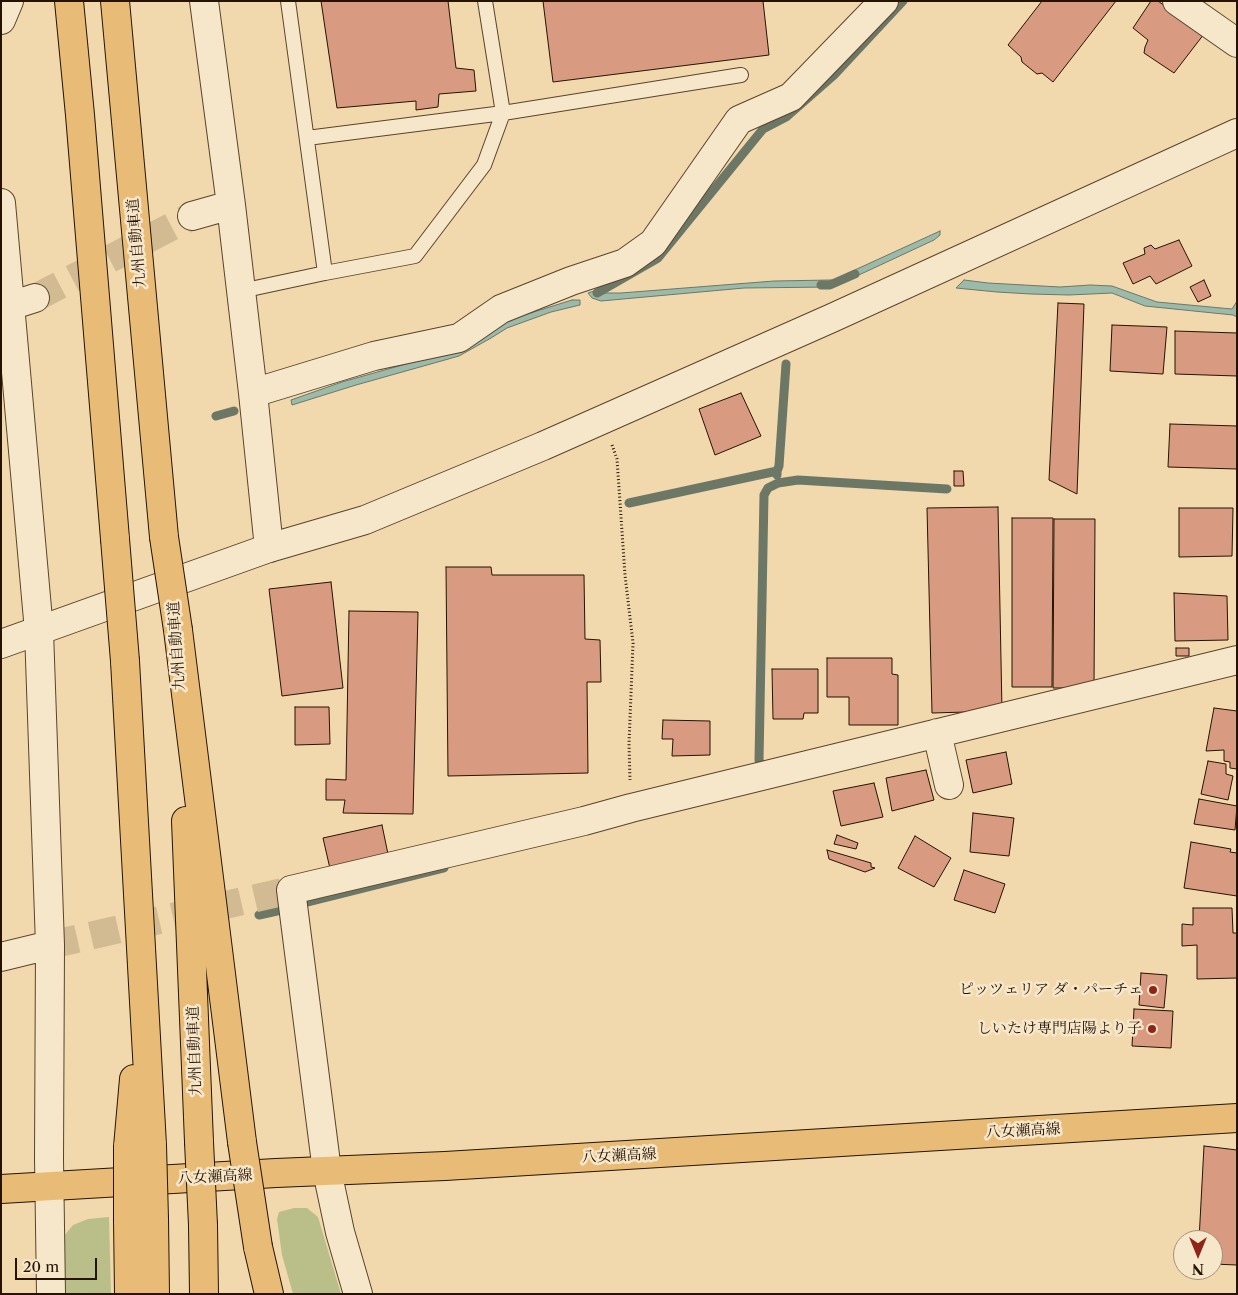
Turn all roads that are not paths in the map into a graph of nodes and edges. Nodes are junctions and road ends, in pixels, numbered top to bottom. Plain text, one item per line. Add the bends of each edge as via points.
1 (9, 1) edge
2 (69, 1) edge
3 (115, 1) edge
4 (204, 1) edge
5 (288, 1) edge
6 (485, 1) edge
7 (884, 1) edge
8 (1177, 1) edge
9 (1, 20) edge
10 (1237, 43) edge
11 (741, 75) dead end
12 (503, 113) junction
13 (1237, 132) edge
14 (307, 138) junction
15 (1, 204) edge
16 (231, 205) junction
17 (192, 216) tunnel mouth
18 (325, 273) junction
19 (241, 291) junction
20 (8, 355) edge
21 (253, 393) junction
22 (269, 548) junction
23 (178, 630) junction
24 (39, 631) junction
25 (1, 644) edge
26 (1237, 660) edge
27 (937, 733) junction
28 (949, 785) dead end
29 (50, 945) junction
30 (1, 957) edge
31 (1237, 1118) edge
32 (140, 1146) junction
33 (327, 1171) junction
34 (49, 1186) junction
35 (1, 1189) edge
36 (258, 1247) junction
37 (50, 1294) edge
38 (129, 1294) edge
39 (156, 1294) edge
40 (204, 1294) edge
41 (257, 1294) edge
42 (269, 1294) edge
43 (358, 1294) edge

1 - 9 street
2 - 32 main road, bridge via 125,661 143,980
3 - 23 main road, 九州自動車道, bridge via 164,537
4 - 16 street
5 - 14 lane
6 - 12 lane
7 - 21 street via 791,97 739,120 653,243 625,263 501,309 458,338 374,356
8 - 10 street
11 - 12 lane
12 - 14 lane
12 - 18 lane via 484,165 415,256
13 - 22 street via 832,318 543,446 365,520
14 - 18 lane
15 - 20 street via 22,302
16 - 17 street
16 - 19 street
18 - 19 lane
19 - 21 street
20 - 24 street
21 - 22 street
22 - 24 street
23 - 36 main road, bridge
23 - 40 main road, 九州自動車道, bridge
24 - 25 street
24 - 29 street
26 - 27 street
27 - 28 street
27 - 33 street via 291,890
29 - 30 street
29 - 34 street
31 - 33 main road, 八女瀬高線
32 - 38 main road, bridge via 128,1220
32 - 39 main road, bridge via 154,1219
33 - 34 main road, 八女瀬高線
33 - 43 street
34 - 35 main road, 八女瀬高線
34 - 37 street
36 - 41 lane
36 - 42 main road

